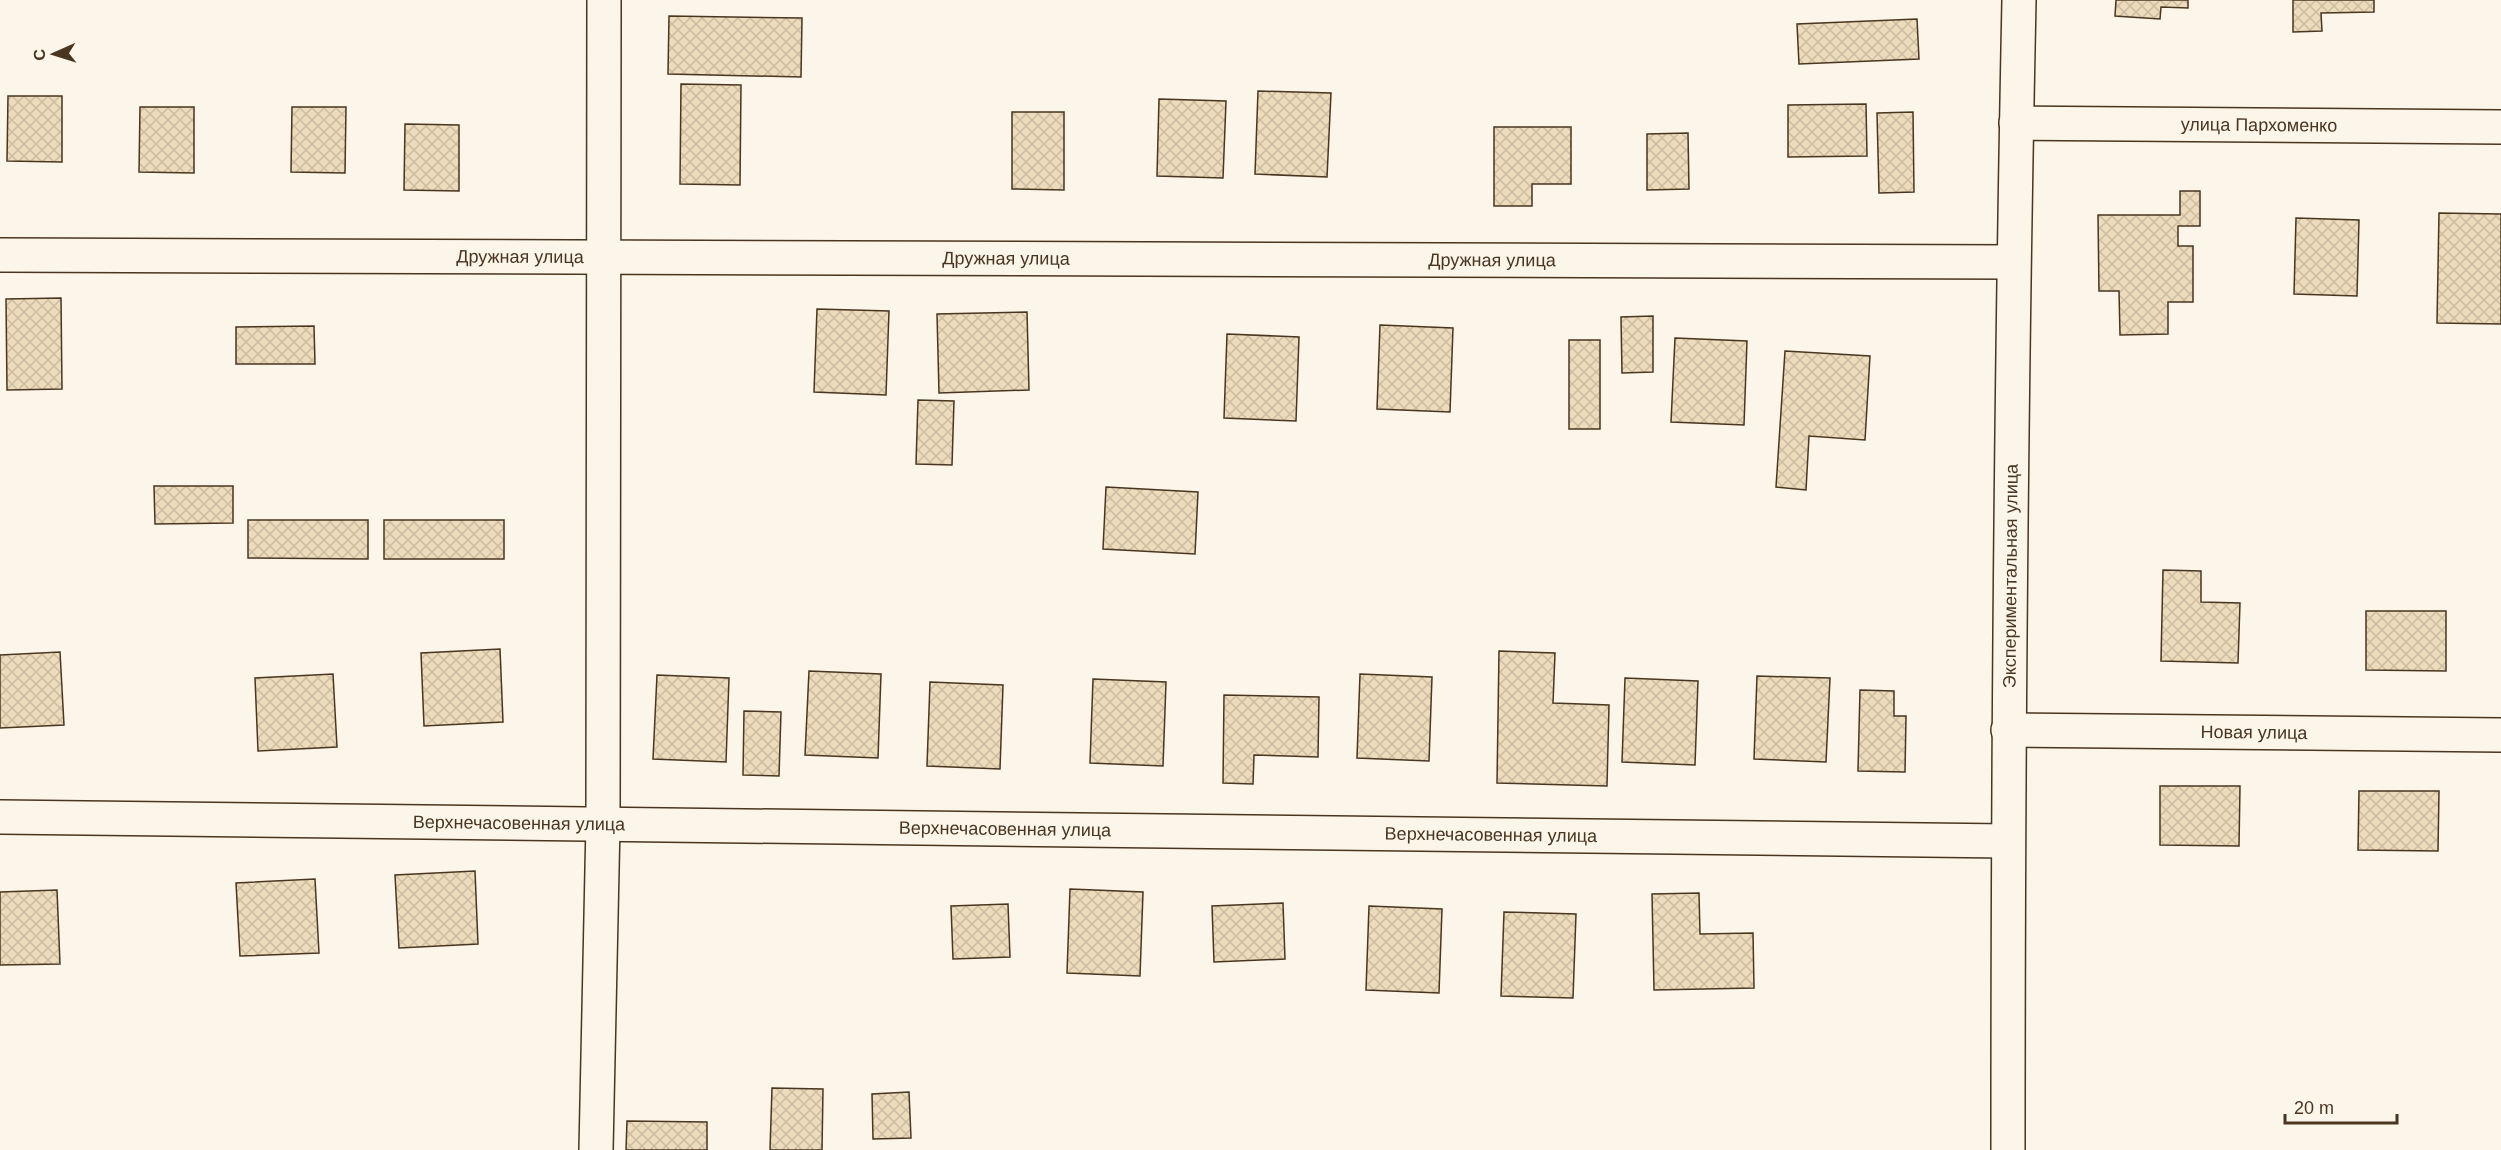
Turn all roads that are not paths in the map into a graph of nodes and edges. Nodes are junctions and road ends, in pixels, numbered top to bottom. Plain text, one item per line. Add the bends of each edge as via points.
1 (604, 0) edge
2 (2019, 0) edge
3 (2016, 123) junction
4 (2501, 127) edge
5 (0, 255) edge
6 (603, 257) junction
7 (2013, 262) junction
8 (2008, 730) junction
9 (2501, 735) edge
10 (0, 817) edge
11 (603, 824) junction
12 (2008, 841) junction
13 (596, 1150) edge
14 (2008, 1150) edge

1 - 6 street
2 - 3 street, Экспериментальная улица
3 - 4 street, улица Пархоменко
3 - 7 street, Экспериментальная улица
5 - 6 street, Дружная улица
6 - 7 street, Дружная улица
6 - 11 street
7 - 8 street, Экспериментальная улица
8 - 9 street, Новая улица
8 - 12 street, Экспериментальная улица
10 - 11 street, Верхнечасовенная улица
11 - 12 street, Верхнечасовенная улица
11 - 13 street
12 - 14 street, Экспериментальная улица

